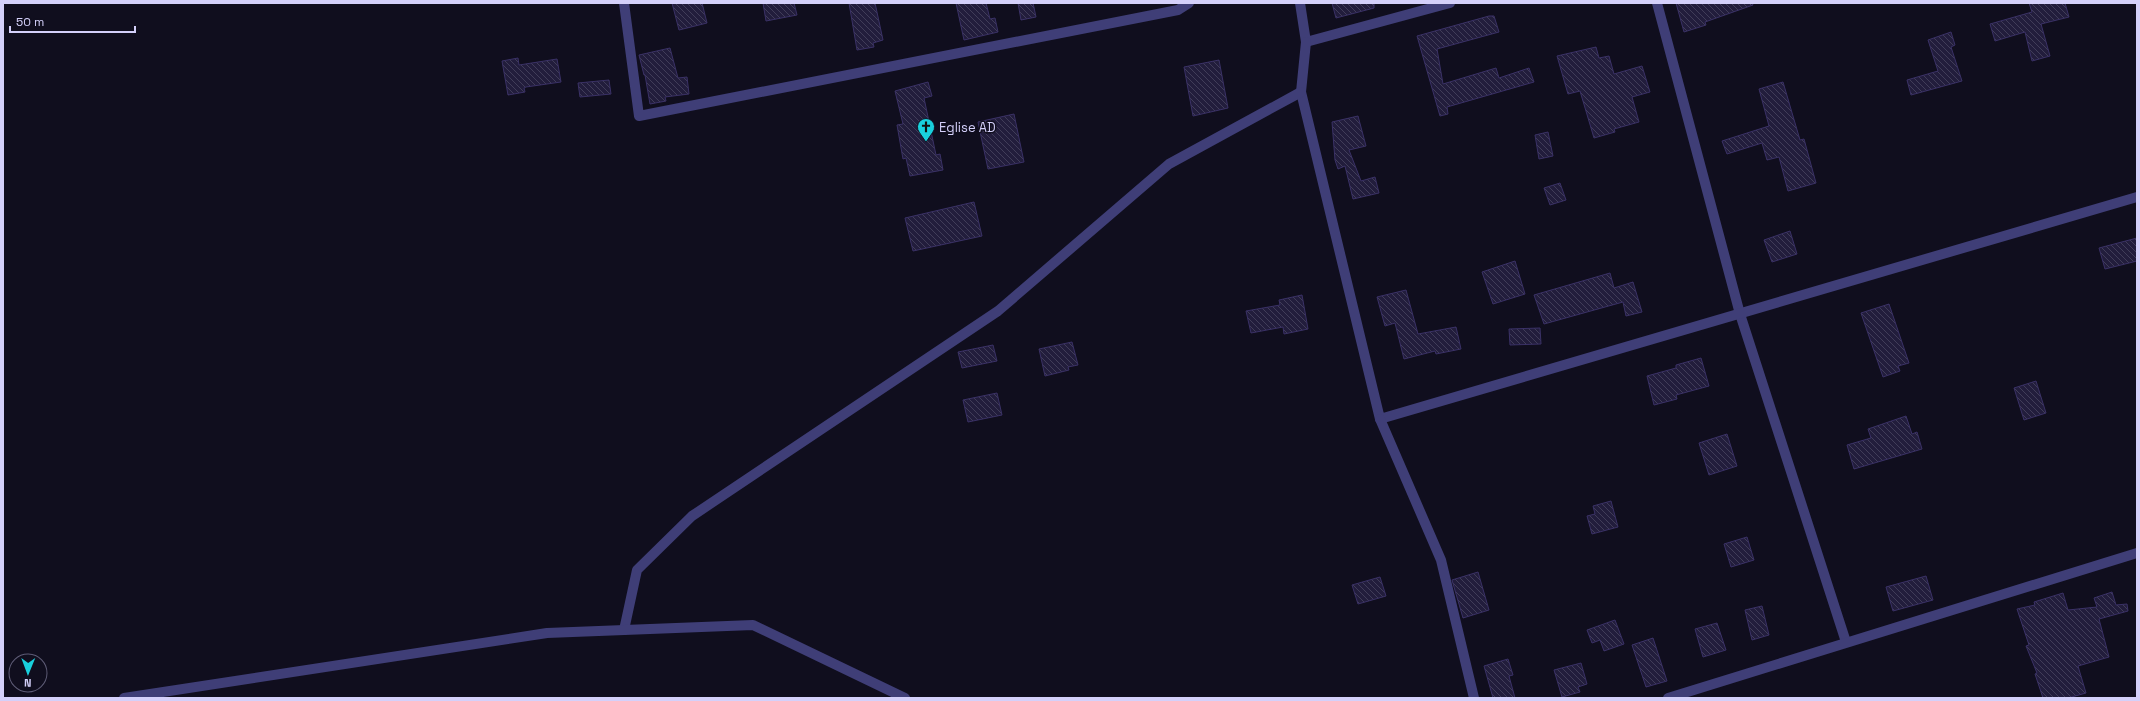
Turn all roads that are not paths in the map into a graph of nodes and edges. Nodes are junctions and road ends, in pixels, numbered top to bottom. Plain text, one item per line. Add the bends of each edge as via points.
1 (624, 3) edge
2 (1189, 3) edge
3 (1300, 3) edge
4 (1450, 3) edge
5 (1657, 3) edge
6 (1306, 42) junction
7 (1301, 92) junction
8 (2137, 197) edge
9 (1740, 314) junction
10 (1380, 420) junction
11 (2137, 553) edge
12 (624, 630) junction
13 (1846, 642) junction
14 (124, 698) edge
15 (905, 698) edge
16 (1474, 698) edge
17 (1668, 698) edge

1 - 2 street via 639,116 1178,10
3 - 6 street
4 - 6 street
5 - 9 street
6 - 7 street
7 - 10 street
7 - 12 street via 1169,164 998,311 692,516 637,570
8 - 9 street
9 - 10 street
9 - 13 street
10 - 16 street via 1441,560
11 - 13 street
12 - 14 street via 547,633
12 - 15 street via 753,625
13 - 17 street

